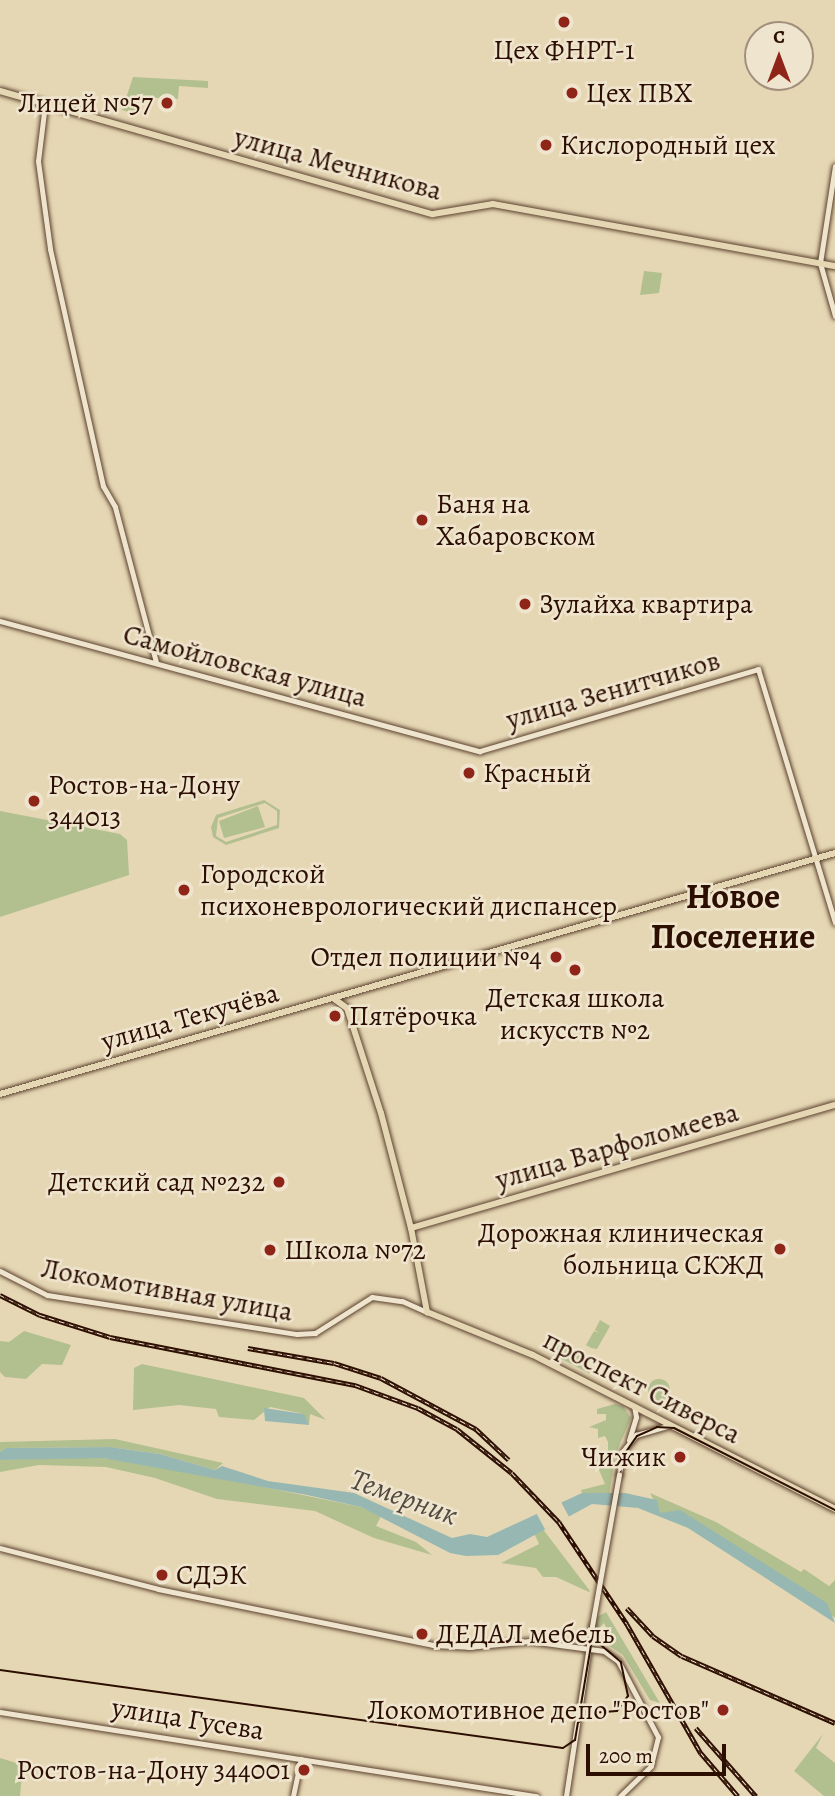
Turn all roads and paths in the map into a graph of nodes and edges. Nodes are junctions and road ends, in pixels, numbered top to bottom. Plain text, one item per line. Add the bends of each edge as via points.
1 (0, 91) edge
2 (45, 104) junction
3 (835, 166) edge
4 (820, 263) junction
5 (835, 266) edge
6 (835, 316) edge
7 (0, 621) edge
8 (156, 662) junction
9 (480, 751) joint
10 (835, 853) edge
11 (816, 859) junction
12 (835, 923) edge
13 (356, 991) junction
14 (333, 998) junction
15 (347, 1008) junction
16 (0, 1094) edge
17 (835, 1105) edge
18 (411, 1228) junction
19 (0, 1271) edge
20 (427, 1312) junction
21 (634, 1406) junction
22 (652, 1415) junction
23 (651, 1427) junction
24 (674, 1427) junction
25 (626, 1446) junction
26 (835, 1508) edge
27 (0, 1548) edge
28 (588, 1647) junction
29 (0, 1712) edge
30 (301, 1759) junction
31 (293, 1796) edge
32 (536, 1796) edge
33 (566, 1796) edge
34 (620, 1796) edge

1 - 2 main road, улица Мечникова
2 - 4 main road, улица Мечникова via 433,215 493,204
2 - 8 street via 39,190 50,248 103,486 115,507
3 - 4 street
4 - 5 main road, улица Мечникова
4 - 6 street
7 - 8 street, Самойловская улица
8 - 9 street, Самойловская улица
9 - 11 street, улица Зенитчиков via 758,669
10 - 11 main road, улица Текучёва
11 - 12 street
11 - 13 main road, улица Текучёва
13 - 14 main road, улица Текучёва
13 - 15 main road
14 - 15 main road
14 - 16 main road, улица Текучёва
15 - 18 main road
17 - 18 main road, улица Варфоломеева
18 - 20 main road
19 - 20 street, Локомотивная улица via 47,1295 286,1333 315,1333 372,1297 402,1301
20 - 21 main road, проспект Сиверса via 533,1355
21 - 22 main road, проспект Сиверса
21 - 25 street via 635,1425
22 - 23 street
22 - 24 main road, проспект Сиверса
23 - 24 street
23 - 25 street
24 - 26 main road, проспект Сиверса
25 - 28 street, bridge
27 - 28 street via 158,1589 433,1645 530,1641
28 - 33 street
28 - 34 street via 618,1661 658,1734 651,1766
29 - 30 street, улица Гусева
30 - 31 street
30 - 32 street, улица Гусева

